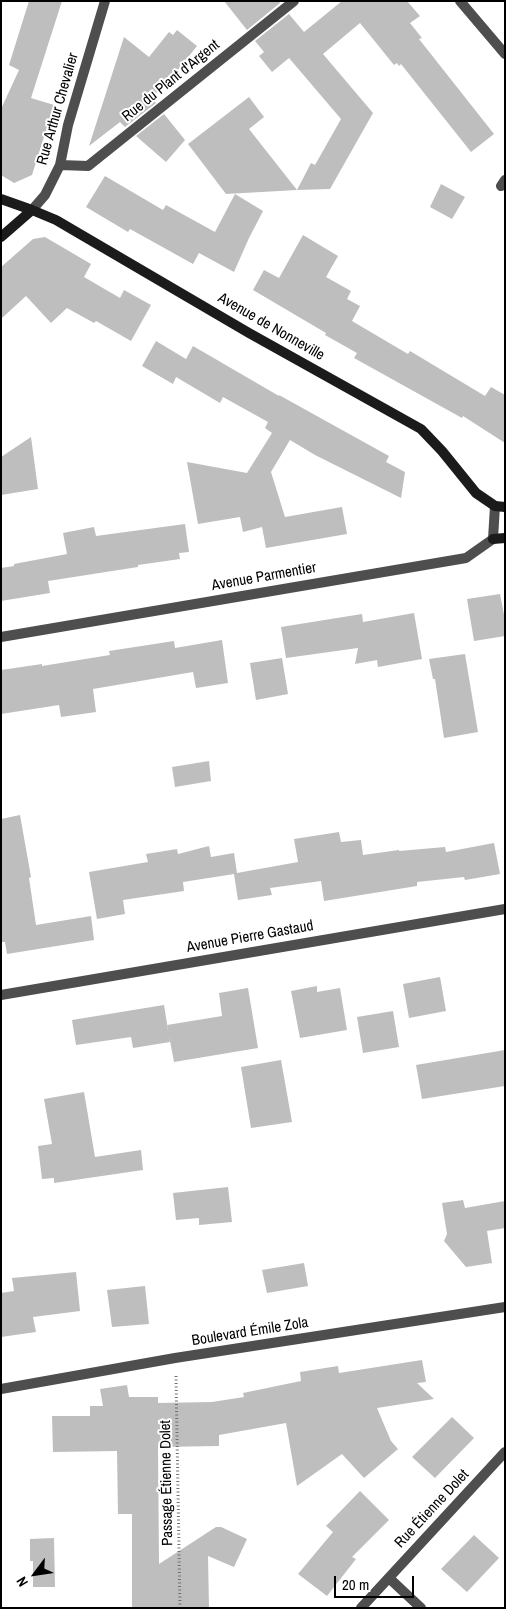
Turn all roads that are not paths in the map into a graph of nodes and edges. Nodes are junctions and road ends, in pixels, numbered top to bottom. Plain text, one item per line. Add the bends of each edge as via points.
1 (105, 1) edge
2 (294, 1) edge
3 (460, 1) edge
4 (505, 54) edge
5 (60, 164) junction
6 (1, 199) edge
7 (32, 210) junction
8 (1, 237) edge
9 (500, 506) edge
10 (505, 538) edge
11 (493, 539) junction
12 (1, 637) edge
13 (505, 909) edge
14 (1, 995) edge
15 (505, 1308) edge
16 (1, 1389) edge
17 (505, 1452) edge
18 (389, 1578) junction
19 (361, 1608) edge
20 (421, 1608) edge

1 - 5 street, Rue Arthur Chevalier via 68,125
2 - 5 street, Rue du Plant d'Argent via 88,166
3 - 4 street
5 - 7 street, Rue Arthur Chevalier via 45,195
6 - 7 street, Avenue de Nonneville
7 - 8 street, Rue Arthur Chevalier
7 - 9 street, Avenue de Nonneville via 56,220 421,429 476,493
9 - 11 street
10 - 11 street
11 - 12 street, Avenue Parmentier via 466,558
13 - 14 street, Avenue Pierre Gastaud
15 - 16 street, Boulevard Émile Zola via 175,1358
17 - 18 street, Rue Étienne Dolet
18 - 19 street, Rue Étienne Dolet
18 - 20 street

